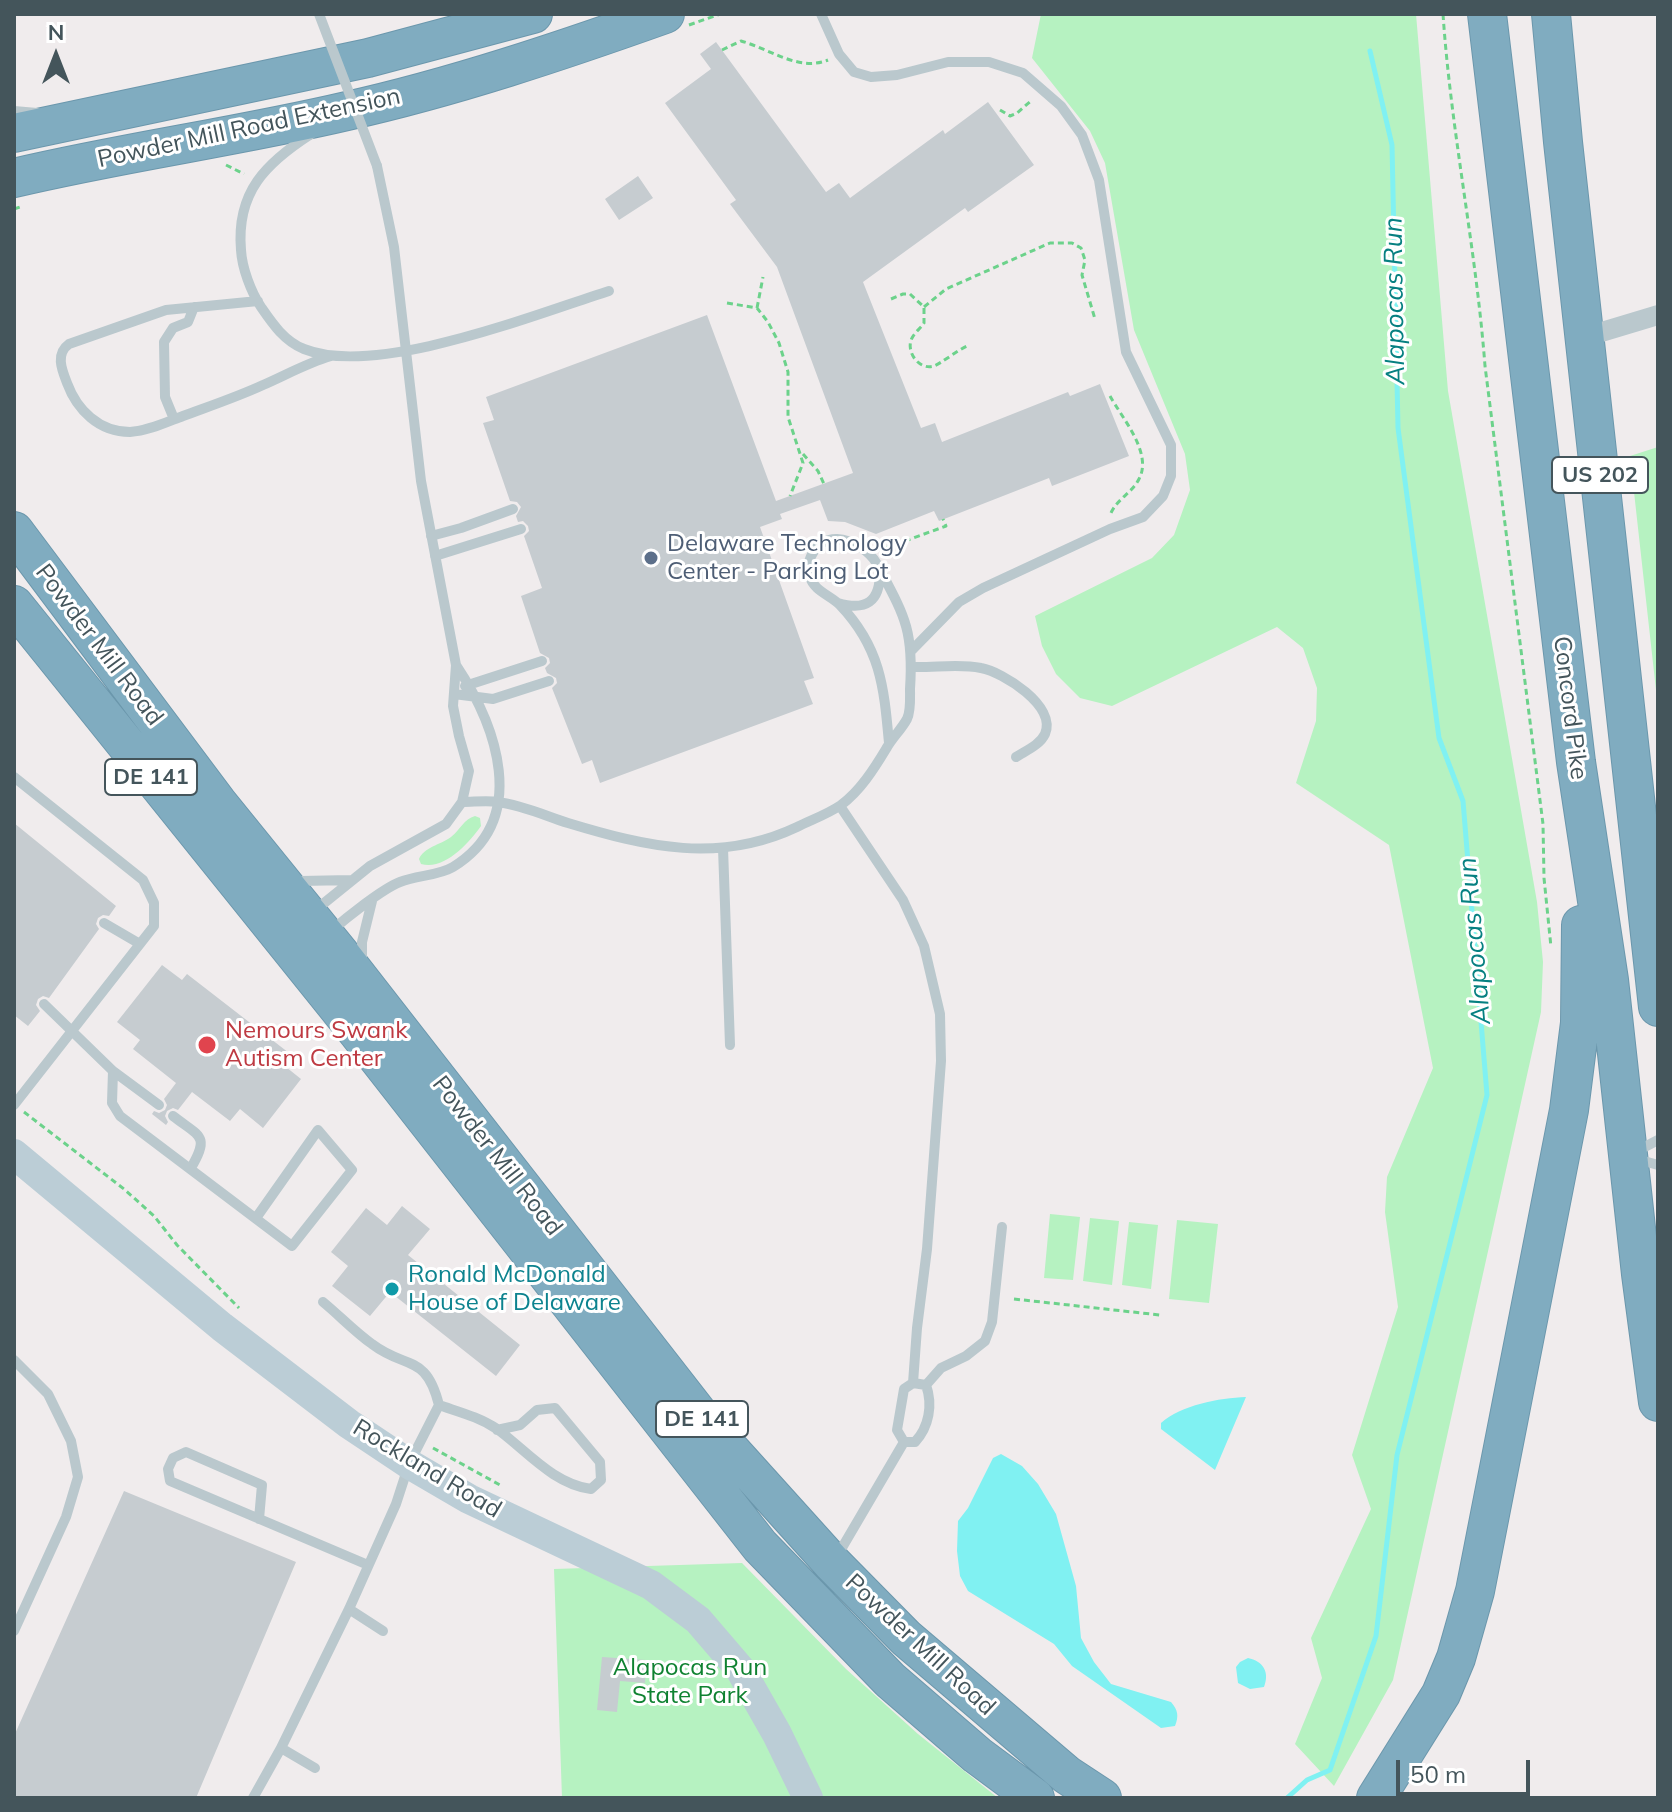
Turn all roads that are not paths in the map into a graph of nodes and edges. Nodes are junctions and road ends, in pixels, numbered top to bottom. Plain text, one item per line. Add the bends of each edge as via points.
1 (319, 14) edge
2 (533, 14) edge
3 (665, 14) edge
4 (821, 14) edge
5 (1487, 14) edge
6 (1551, 14) edge
7 (14, 111) edge
8 (347, 111) junction
9 (99, 113) junction
10 (14, 133) edge
11 (19, 192) edge
12 (609, 291) dead end
13 (258, 301) junction
14 (194, 307) junction
15 (1658, 315) edge
16 (1585, 337) junction
17 (406, 350) junction
18 (337, 355) junction
19 (174, 419) junction
20 (513, 509) dead end
21 (521, 529) dead end
22 (14, 531) edge
23 (431, 536) junction
24 (435, 556) junction
25 (880, 570) junction
26 (838, 603) junction
27 (14, 605) edge
28 (911, 651) junction
29 (542, 661) dead end
30 (456, 665) junction
31 (911, 667) junction
32 (549, 681) dead end
33 (468, 684) junction
34 (454, 694) junction
35 (476, 698) junction
36 (889, 743) junction
37 (1016, 757) dead end
38 (1576, 762) junction
39 (14, 777) edge
40 (498, 801) junction
41 (462, 802) junction
42 (840, 806) junction
43 (723, 848) junction
44 (271, 870) junction
45 (351, 880) junction
46 (372, 901) junction
47 (1653, 919) edge
48 (104, 923) dead end
49 (305, 935) junction
50 (140, 944) junction
51 (362, 984) junction
52 (44, 1004) dead end
53 (1658, 1007) edge
54 (73, 1030) junction
55 (730, 1045) dead end
56 (113, 1071) junction
57 (14, 1105) edge
58 (159, 1105) dead end
59 (173, 1116) dead end
60 (14, 1154) edge
61 (1648, 1154) edge
62 (191, 1168) junction
63 (256, 1218) junction
64 (1002, 1227) dead end
65 (323, 1302) dead end
66 (14, 1360) edge
67 (913, 1383) junction
68 (926, 1385) junction
69 (1658, 1402) edge
70 (439, 1405) junction
71 (497, 1430) junction
72 (904, 1442) junction
73 (414, 1452) junction
74 (259, 1519) junction
75 (833, 1564) junction
76 (368, 1565) junction
77 (349, 1609) junction
78 (14, 1631) edge
79 (383, 1631) dead end
80 (281, 1748) junction
81 (315, 1768) dead end
82 (253, 1798) edge
83 (808, 1798) edge
84 (1035, 1798) edge
85 (1102, 1798) edge
86 (1376, 1798) edge

1 - 17 lane, bridge via 377,166 394,247
2 - 9 highway, Powder Mill Road Extension via 368,58
3 - 8 highway, Powder Mill Road Extension
4 - 28 lane via 839,54 854,72 871,77 948,62 989,62 1023,73 1061,106 1082,135 1099,180 1126,352 1171,445 1171,476 1163,496 1143,517 983,588 959,602
5 - 38 highway, Concord Pike / US 202
6 - 16 highway, US 202
7 - 9 lane
8 - 11 highway, Powder Mill Road Extension via 101,158
8 - 13 lane via 280,154 256,182 243,209 241,253
9 - 10 highway, Powder Mill Road Extension
12 - 17 lane via 445,344
13 - 14 lane
13 - 18 lane via 287,338 302,348
14 - 19 lane via 188,322 173,328 164,342 165,397
14 - 19 lane via 166,310 69,344 60,359 72,397 95,421 132,432
15 - 16 street
16 - 47 highway, US 202
17 - 18 lane
17 - 23 lane
18 - 19 lane
20 - 23 lane
21 - 24 lane
22 - 44 highway, Powder Mill Road / DE 141
23 - 24 lane
24 - 30 lane
25 - 26 lane via 871,602 862,607
25 - 26 lane via 874,558 838,539 816,547 808,567 810,579
25 - 28 lane via 905,615
26 - 36 lane via 861,631 878,665 886,692
27 - 49 highway, Powder Mill Road / DE 141
28 - 31 lane
29 - 33 lane
30 - 33 lane
30 - 34 lane
31 - 36 lane via 908,717
31 - 37 lane via 984,668 1026,692 1046,718 1047,731
32 - 35 lane via 493,699
33 - 34 lane
33 - 35 lane
34 - 35 lane
34 - 41 lane via 469,771
35 - 40 lane via 499,759
36 - 42 lane via 874,769
38 - 61 highway, Concord Pike / US 202 via 1609,980
38 - 86 highway via 1580,1023 1569,1110 1492,1511 1456,1658 1441,1694
39 - 50 lane via 143,880 154,903 154,926
40 - 41 lane
40 - 43 lane via 653,846
40 - 46 lane via 476,850 450,869 396,883
41 - 45 lane via 446,824
42 - 43 lane via 788,831
42 - 67 lane via 903,900 924,946 940,1014 941,1061
43 - 55 lane
44 - 45 lane via 301,881
44 - 49 highway, Powder Mill Road / DE 141
45 - 49 lane
46 - 49 lane
46 - 51 lane via 362,942
47 - 53 highway, US 202
48 - 50 lane
49 - 51 highway, Powder Mill Road / DE 141
49 - 84 highway, Powder Mill Road / DE 141 via 760,1546 890,1680
50 - 54 lane
51 - 75 highway, Powder Mill Road / DE 141 via 704,1421
52 - 54 lane
54 - 56 lane
54 - 57 lane
56 - 58 lane
56 - 62 lane via 112,1103 120,1116
59 - 62 lane via 203,1142
60 - 73 street, Rockland Road via 222,1327 349,1424
61 - 69 highway, Concord Pike / US 202
62 - 63 lane
63 - 63 lane via 292,1246 352,1170 318,1130
64 - 68 lane via 992,1322 985,1341 941,1368
65 - 70 lane via 375,1347 423,1369
66 - 78 lane via 48,1394 71,1441 78,1477 66,1517
67 - 68 lane
67 - 72 lane via 904,1389 897,1430
68 - 72 lane via 931,1397 925,1431 915,1442
70 - 71 lane
70 - 73 lane
71 - 71 lane via 574,1487 591,1489 601,1480 600,1462 555,1408 537,1410 520,1425
72 - 75 lane
73 - 76 lane
73 - 83 street, Rockland Road via 469,1499 651,1585 698,1620 740,1669
74 - 74 lane via 262,1485 186,1452 173,1458 170,1481
74 - 76 lane
75 - 85 highway, Powder Mill Road / DE 141 via 985,1707
76 - 77 lane
77 - 79 lane
77 - 80 lane
80 - 81 lane
80 - 82 lane

